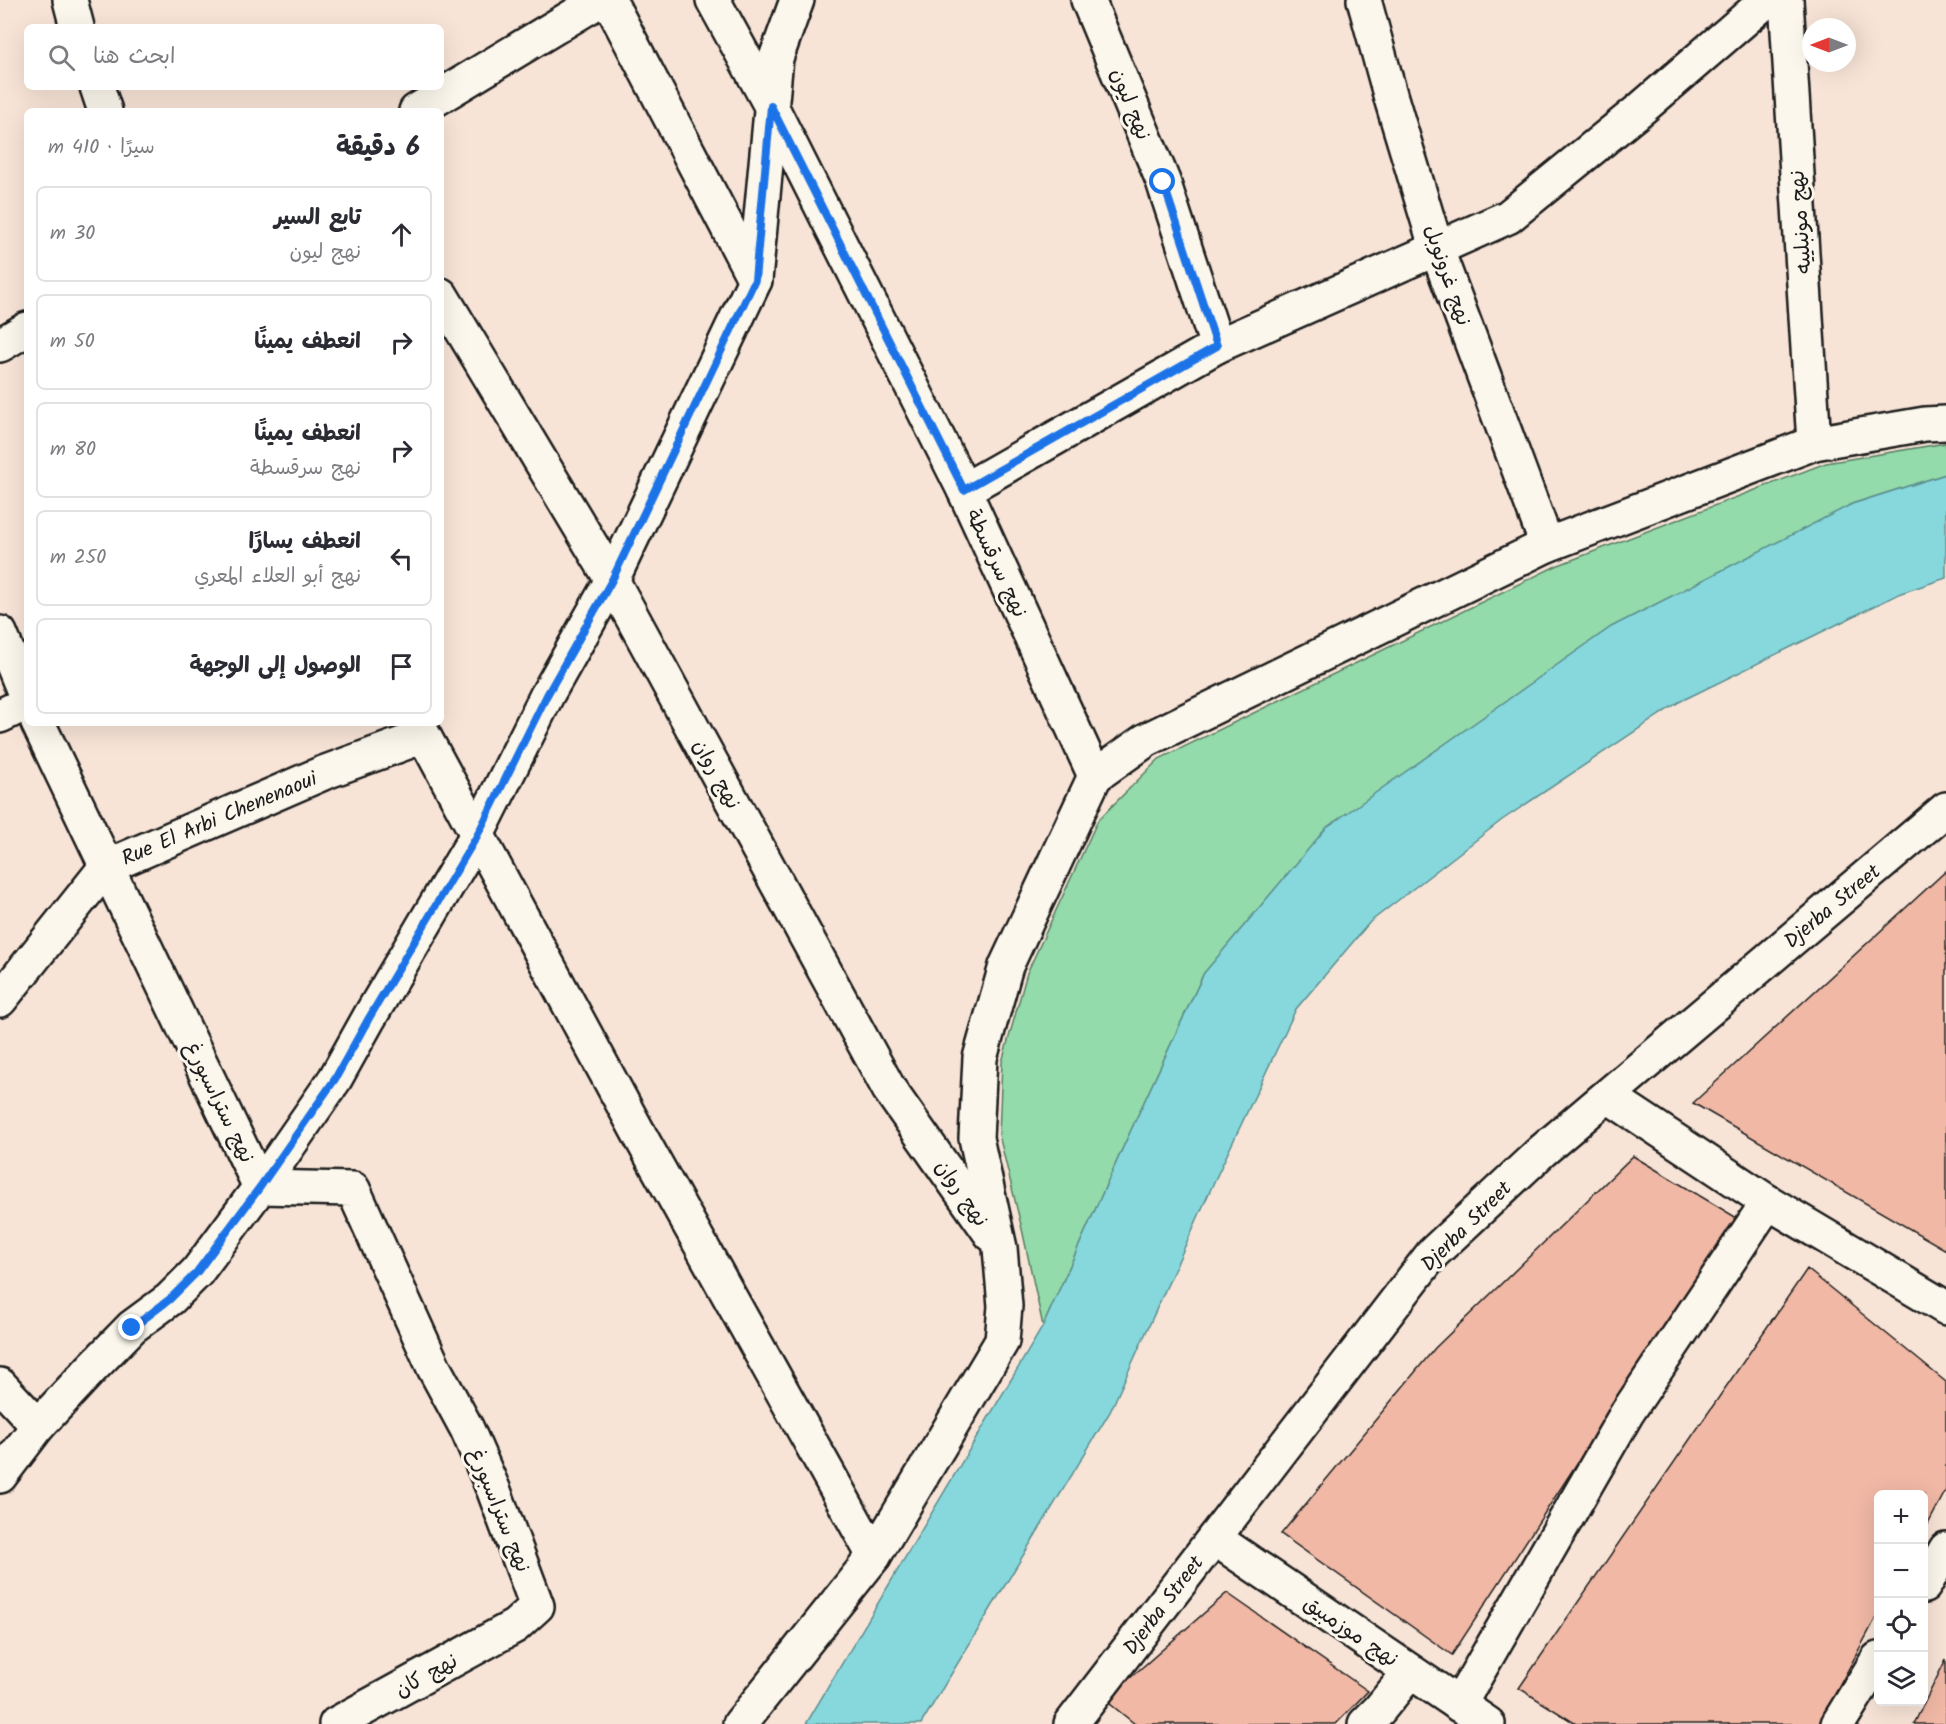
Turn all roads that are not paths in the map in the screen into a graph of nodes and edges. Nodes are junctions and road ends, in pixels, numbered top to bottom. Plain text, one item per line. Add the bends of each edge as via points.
1 (70, 0) edge
2 (600, 0) edge
3 (609, 0) edge
4 (713, 0) edge
5 (796, 0) edge
6 (1088, 0) edge
7 (1364, 0) edge
8 (1767, 0) edge
9 (1785, 0) edge
10 (76, 24) edge
11 (98, 90) edge
12 (771, 106) junction
13 (104, 108) edge
14 (421, 108) edge
15 (1437, 250) junction
16 (755, 280) junction
17 (444, 300) edge
18 (24, 331) edge
19 (0, 345) edge
20 (1217, 346) junction
21 (1946, 423) edge
22 (1814, 443) junction
23 (964, 490) junction
24 (1547, 545) junction
25 (612, 580) junction
26 (0, 633) edge
27 (24, 693) edge
28 (24, 703) edge
29 (0, 716) edge
30 (39, 726) edge
31 (420, 729) edge
32 (1095, 776) junction
33 (1946, 809) edge
34 (477, 836) junction
35 (106, 867) junction
36 (0, 1000) edge
37 (1608, 1096) junction
38 (260, 1187) junction
39 (1768, 1202) junction
40 (1000, 1248) junction
41 (1946, 1308) edge
42 (0, 1385) edge
43 (38, 1426) junction
44 (0, 1476) edge
45 (1214, 1538) junction
46 (1946, 1550) edge
47 (874, 1556) junction
48 (1928, 1578) edge
49 (515, 1626) joint
50 (1874, 1666) edge
51 (1410, 1672) junction
52 (1459, 1705) junction
53 (1082, 1720) edge
54 (336, 1724) edge
55 (740, 1724) edge
56 (1365, 1724) edge
57 (1488, 1724) edge
58 (1838, 1724) edge

1 - 10 street
2 - 14 street
3 - 16 street
4 - 12 street, نهج سرقسطة
5 - 12 street via 777,58
6 - 20 street, نهج ليون via 1163,182
7 - 15 street, نهج غرونوبل
8 - 15 street via 1508,217
9 - 22 street, نهج مونبلييه
11 - 13 street
12 - 16 street
12 - 23 street, نهج سرقسطة
15 - 20 street
15 - 24 street, نهج غرونوبل
16 - 25 street
17 - 25 street, نهج روان
18 - 19 street
20 - 23 street
21 - 22 street
22 - 24 street
23 - 32 street, نهج سرقسطة
24 - 32 street via 1146,740
25 - 34 street via 547,695
25 - 40 street, نهج روان via 889,1089
26 - 27 street
28 - 29 street
30 - 35 street, نهج ستراسبورغ
31 - 34 street
31 - 35 street, Rue El Arbi Chenenaoui
32 - 40 street via 1006,966 980,1058 976,1138
33 - 37 street, Djerba Street
34 - 38 street via 335,1079
34 - 47 street
35 - 36 street, Rue El Arbi Chenenaoui
35 - 38 street, نهج ستراسبورغ
37 - 39 street
37 - 45 street, Djerba Street via 1542,1151 1432,1254
38 - 43 street via 197,1272 132,1328
38 - 49 street, نهج ستراسبورغ via 353,1189 434,1368 467,1429 537,1606
39 - 41 street
39 - 52 street via 1627,1413
40 - 47 street via 1005,1306 1002,1341
42 - 43 street
43 - 44 street
45 - 51 street, نهج موزمبيق
45 - 53 street, Djerba Street
46 - 48 street
47 - 55 street
49 - 54 street, نهج كان
50 - 58 street
51 - 52 street, نهج موزمبيق
51 - 56 street
52 - 57 street, نهج موزمبيق

